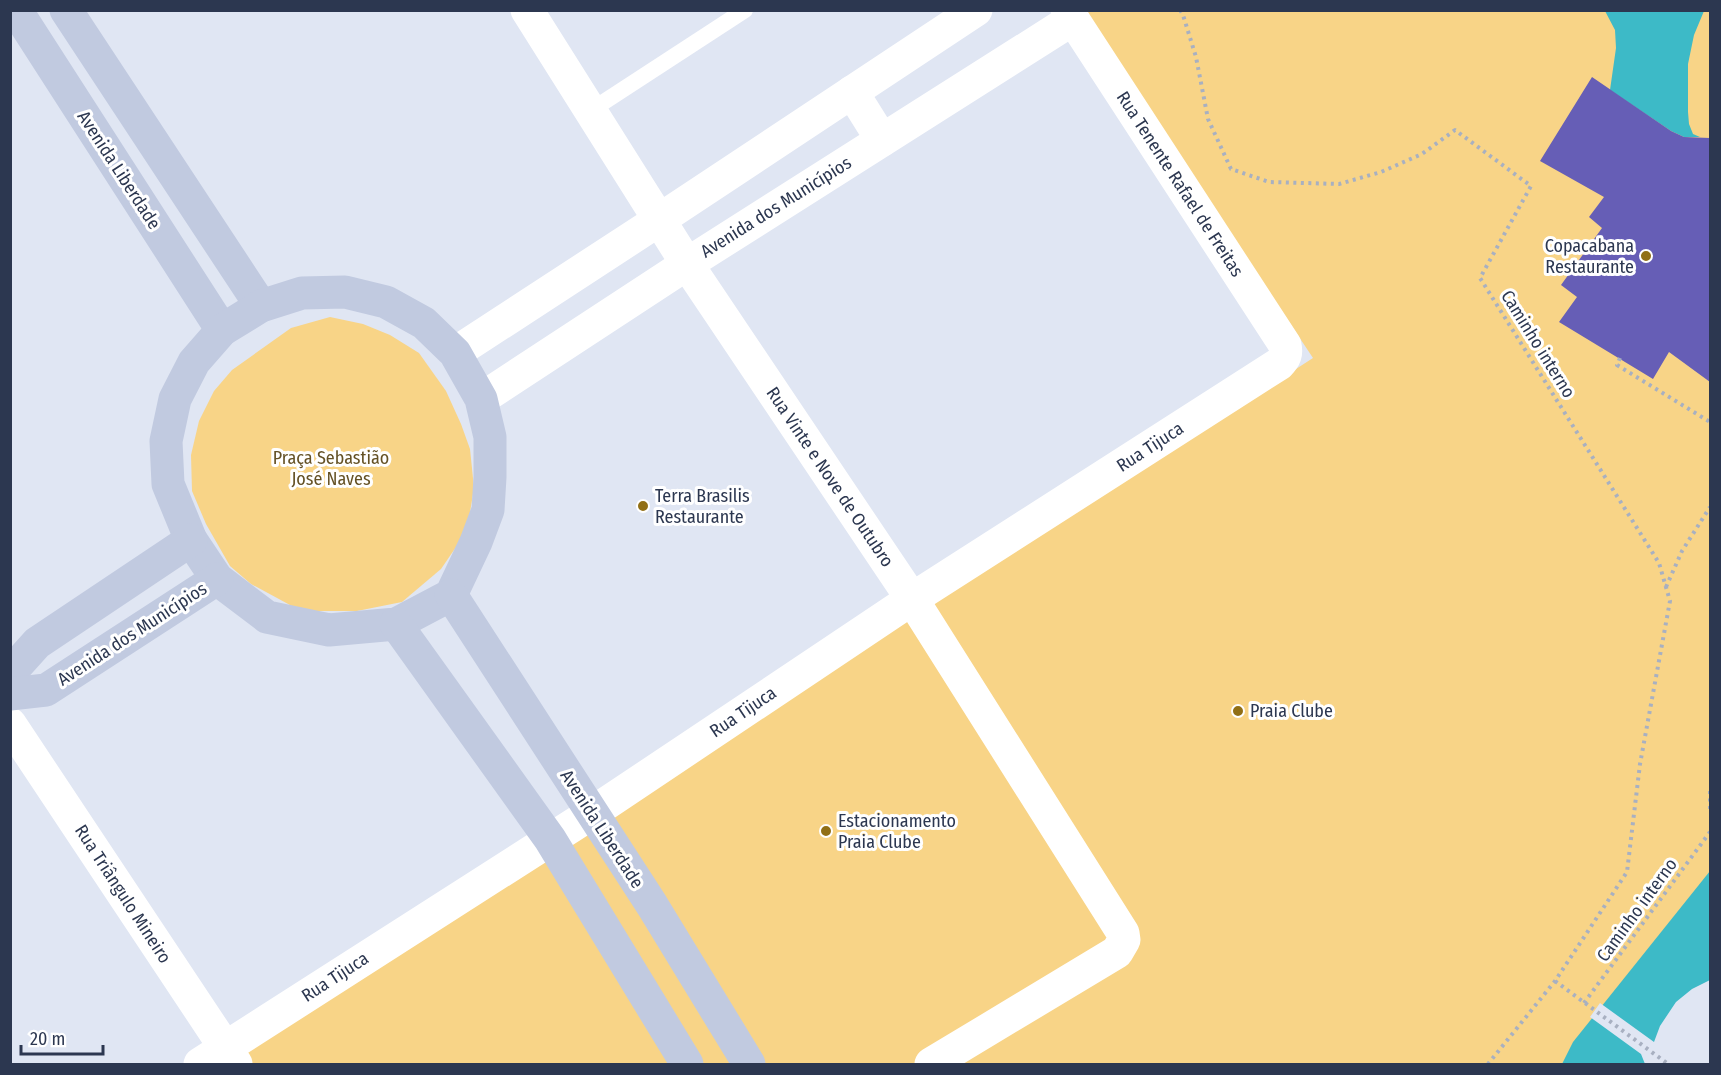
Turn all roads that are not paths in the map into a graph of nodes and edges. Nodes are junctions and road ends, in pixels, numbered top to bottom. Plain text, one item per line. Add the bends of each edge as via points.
1 (66, 10) edge
2 (527, 10) edge
3 (745, 10) edge
4 (976, 10) edge
5 (1070, 15) edge
6 (25, 21) edge
7 (852, 92) junction
8 (590, 111) junction
9 (882, 140) junction
10 (659, 220) junction
11 (687, 264) junction
12 (261, 306) junction
13 (222, 330) junction
14 (455, 353) junction
15 (1284, 358) joint
16 (481, 399) junction
17 (191, 540) junction
18 (217, 579) junction
19 (451, 596) junction
20 (912, 598) junction
21 (396, 624) junction
22 (24, 648) edge
23 (10, 673) edge
24 (46, 690) junction
25 (10, 694) edge
26 (10, 722) edge
27 (592, 813) junction
28 (550, 839) junction
29 (220, 1059) edge
30 (687, 1065) edge
31 (749, 1065) edge
32 (931, 1065) edge

1 - 12 street
2 - 8 street, Rua Vinte e Nove de Outubro
3 - 8 lane
4 - 7 street
5 - 9 street, Avenida dos Municípios
5 - 15 street, Rua Tenente Rafael de Freitas via 1285,345
6 - 13 street, Avenida Liberdade
7 - 9 street
7 - 10 street
8 - 10 street, Rua Vinte e Nove de Outubro
9 - 11 street, Avenida dos Municípios
10 - 11 street, Rua Vinte e Nove de Outubro
10 - 14 street
11 - 16 street, Avenida dos Municípios
11 - 20 street, Rua Vinte e Nove de Outubro
12 - 13 street
12 - 14 street via 302,293 345,292 376,299 424,323
13 - 17 street via 189,371 175,399 166,441 168,484
14 - 16 street
15 - 20 street, Rua Tijuca
16 - 19 street via 490,437 488,510
17 - 18 street
17 - 22 street
18 - 21 street via 267,617 329,630
18 - 24 street, Avenida dos Municípios
19 - 21 street
19 - 27 street, Avenida Liberdade
20 - 27 street, Rua Tijuca
20 - 32 street, Rua Vinte e Nove de Outubro via 1124,940 1117,952
21 - 28 street
22 - 23 street
24 - 25 street, Avenida dos Municípios
24 - 26 street, Avenida dos Municípios
26 - 29 street, Rua Triângulo Mineiro
27 - 28 street, Rua Tijuca
27 - 31 street, Avenida Liberdade
28 - 29 street, Rua Tijuca
28 - 30 street

